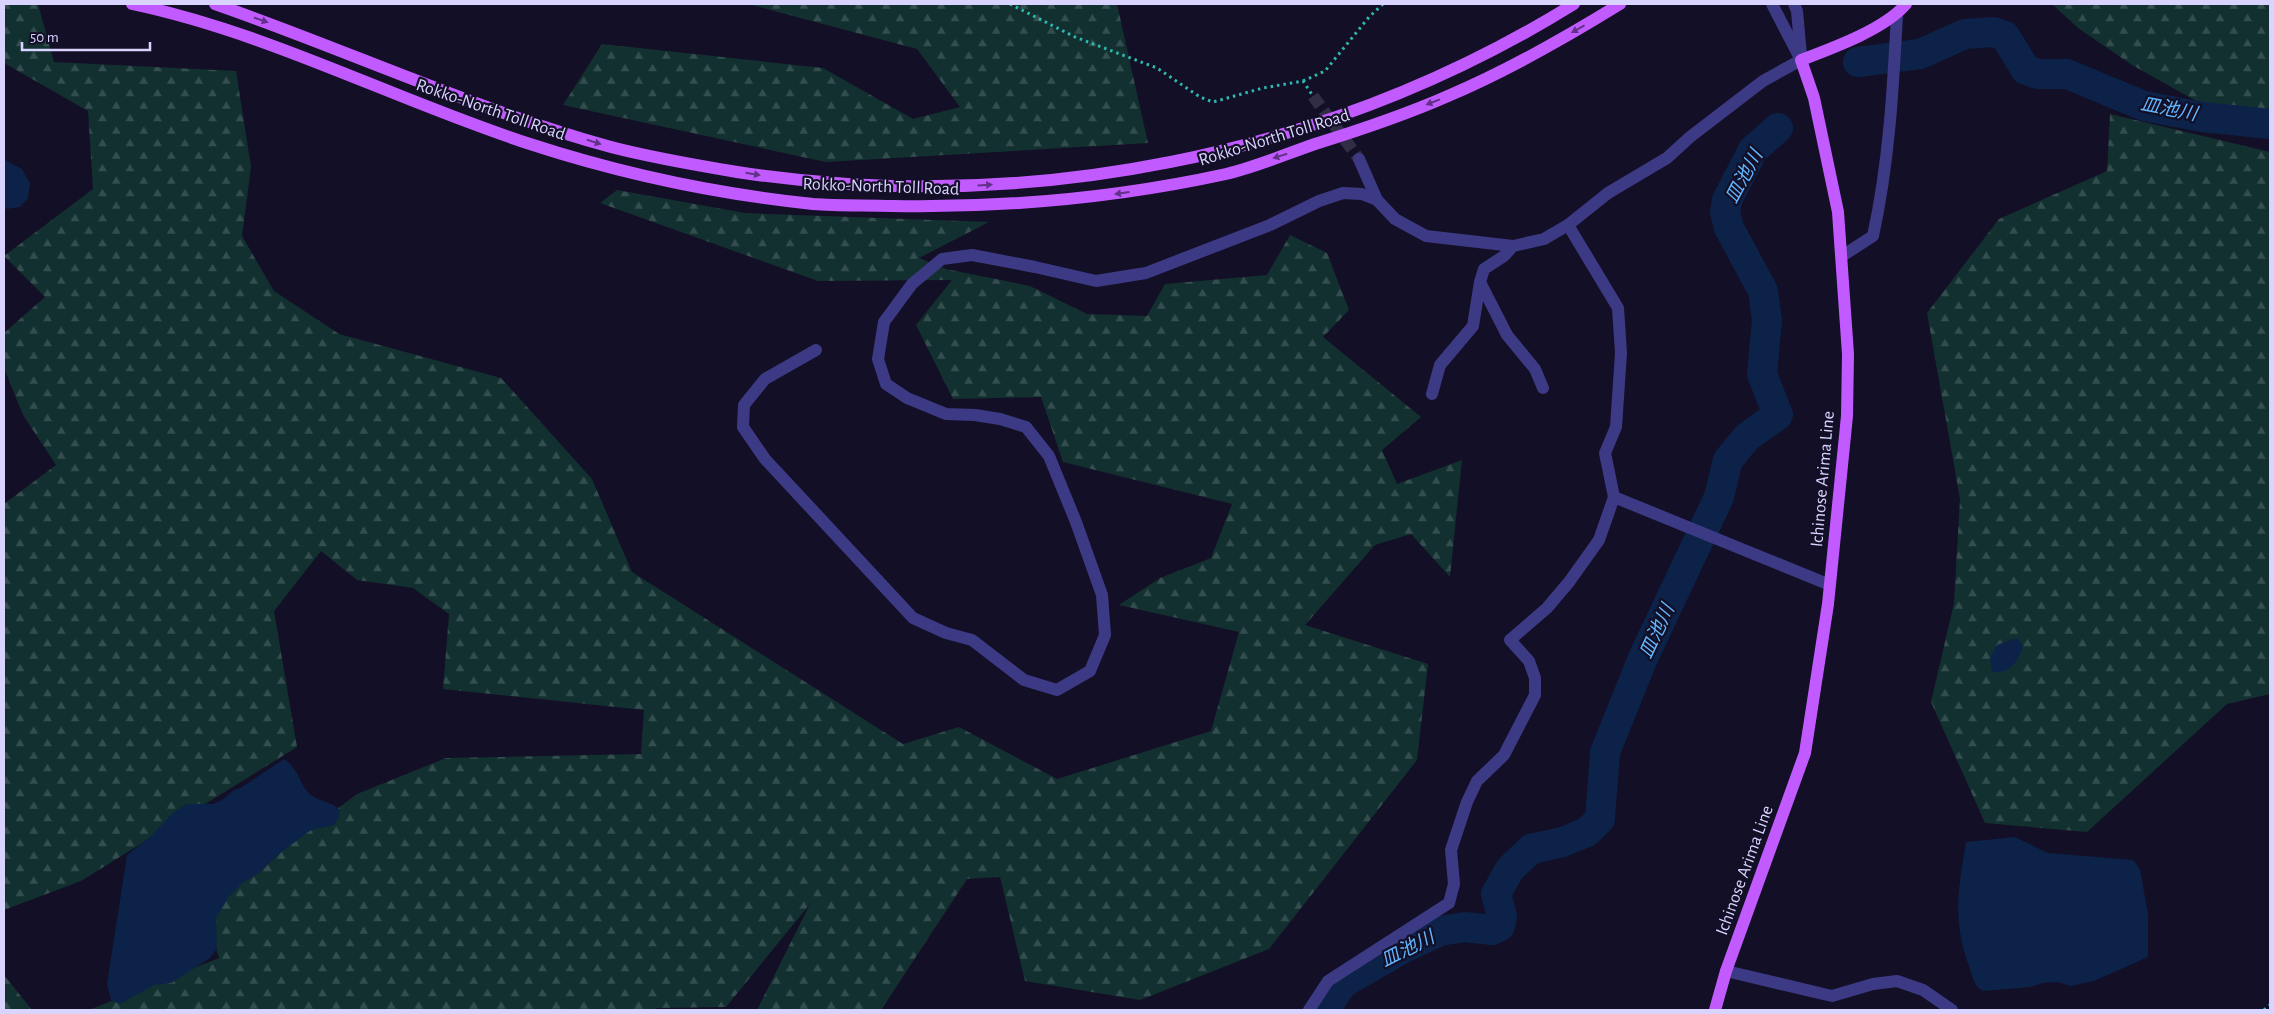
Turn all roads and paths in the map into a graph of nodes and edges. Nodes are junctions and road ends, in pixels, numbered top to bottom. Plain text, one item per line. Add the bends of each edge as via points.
1 (132, 4) edge
2 (215, 4) edge
3 (1010, 4) edge
4 (1383, 4) edge
5 (1574, 4) edge
6 (1620, 4) edge
7 (1772, 4) edge
8 (1794, 4) edge
9 (1903, 7) edge
10 (1801, 60) junction
11 (1303, 81) junction
12 (1314, 96) tunnel mouth
13 (1359, 159) tunnel mouth
14 (1377, 200) junction
15 (1568, 225) junction
16 (1513, 246) junction
17 (1842, 256) junction
18 (1480, 282) junction
19 (816, 350) dead end
20 (1542, 388) dead end
21 (1432, 394) dead end
22 (1614, 497) junction
23 (1830, 585) junction
24 (1726, 971) junction
25 (2270, 1005) edge
26 (1309, 1010) edge
27 (1715, 1010) edge
28 (1952, 1010) edge
29 (2264, 1010) edge

6 -> 1 main road, Rokko-North Toll Road via 1518,62 1448,96 1230,173 1041,203 954,207 816,204 653,179 530,144 254,39 167,11
2 -> 5 main road, Rokko-North Toll Road via 520,119 613,148 783,179 871,185 962,186 1032,183 1153,167 1273,138 1388,97 1456,68 1524,34
3 - 11 path via 1075,37 1157,68 1213,102
4 - 11 path via 1325,71
7 - 10 street
8 - 10 street
9 - 10 main road via 1841,44
9 - 17 street via 1890,137 1877,220 1873,236
10 - 15 street via 1763,81 1667,158 1608,193
10 - 17 main road, Ichinose Arima Line via 1818,117 1838,212
11 - 12 path
13 - 14 street
14 - 16 street via 1395,219 1426,236
14 - 19 street via 1362,194 1343,193 1146,273 1096,281 972,255 942,259 912,284 884,322 878,359 886,384 907,398 946,414 992,418 1026,427 1049,456 1102,595 1105,636 1090,671 1057,690 1024,680 972,640 946,633 913,618 765,459 743,427 744,405 765,379
15 - 16 street via 1544,239
15 - 22 street via 1618,308 1621,353 1616,427 1605,454
16 - 18 street via 1484,269
17 - 23 main road, Ichinose Arima Line via 1848,354 1847,416
18 - 20 street via 1507,335 1535,369
18 - 21 street via 1473,326 1440,365
22 - 23 street
22 - 26 street via 1599,540 1569,582 1547,608 1510,640 1529,661 1535,678 1535,695 1504,755 1477,781 1467,802 1451,850 1454,884 1449,903 1328,981
23 - 24 main road, Ichinose Arima Line via 1805,753
24 - 27 main road, Ichinose Arima Line
24 - 28 street via 1832,996 1873,984 1898,981 1923,990
25 - 29 path

